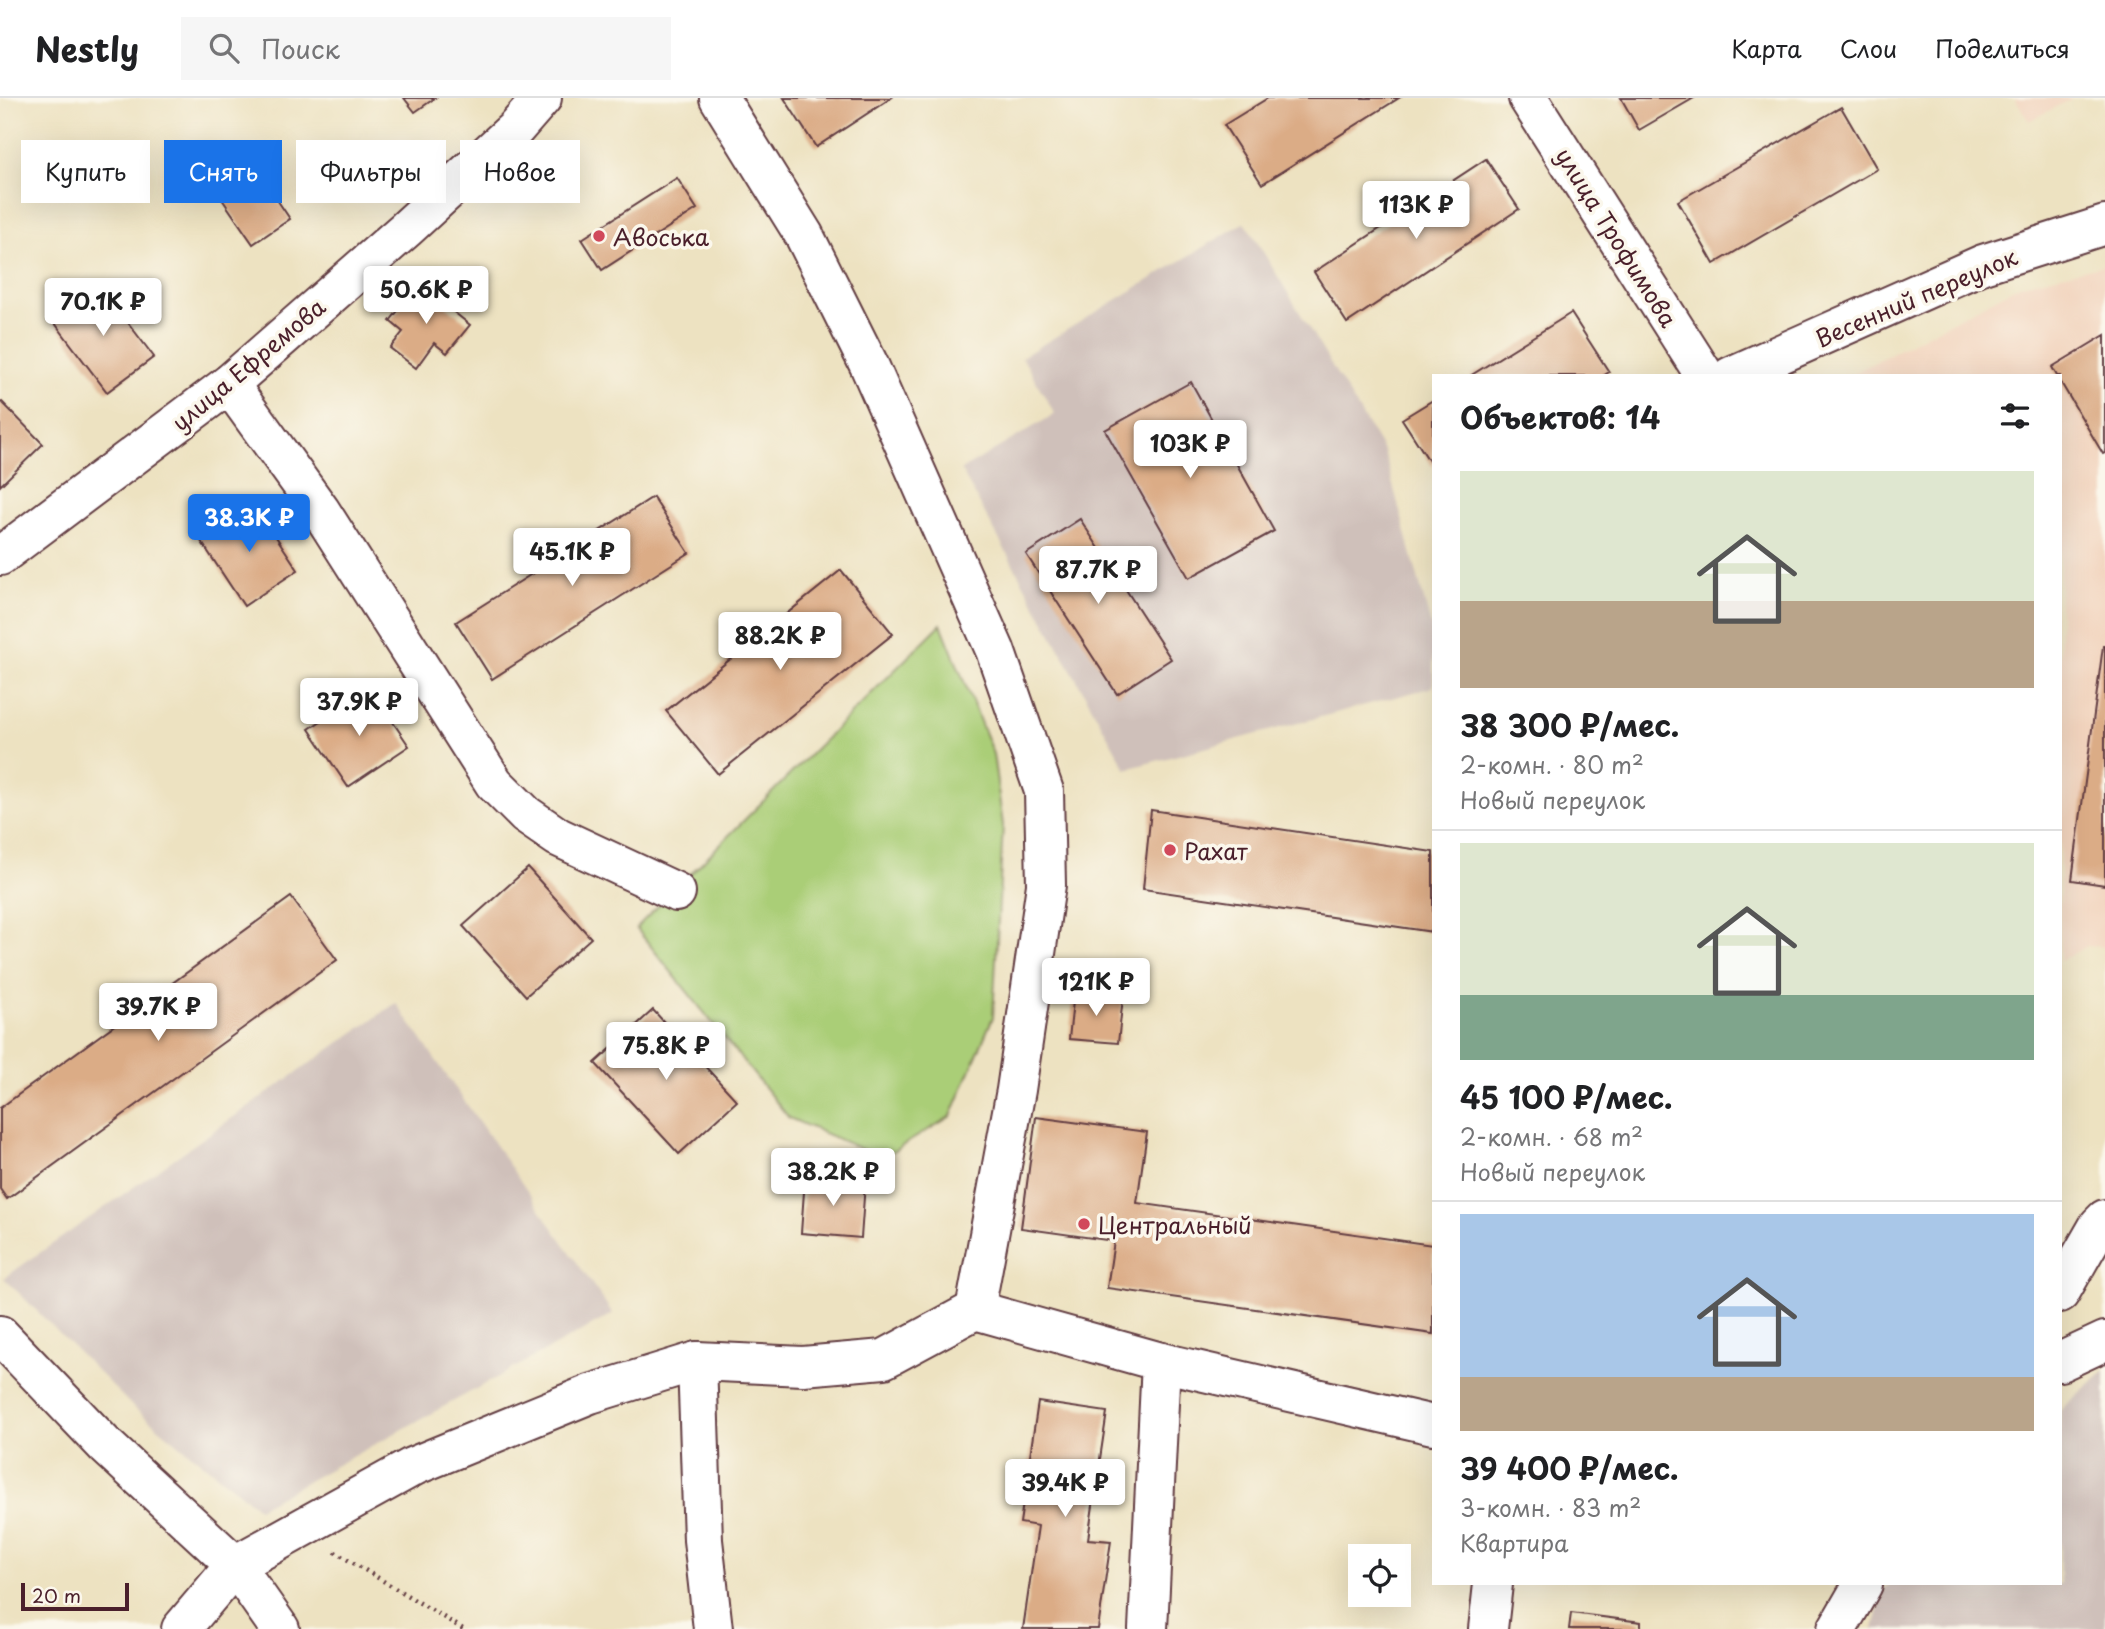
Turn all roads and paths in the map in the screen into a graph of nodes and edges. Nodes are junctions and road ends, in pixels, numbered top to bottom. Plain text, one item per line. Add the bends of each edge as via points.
1 (542, 98) edge
2 (719, 98) edge
3 (1528, 98) edge
4 (2105, 225) edge
5 (1704, 374) edge
6 (1736, 374) edge
7 (229, 384) junction
8 (0, 556) edge
9 (676, 892) dead end
10 (2105, 1219) edge
11 (2062, 1290) edge
12 (975, 1310) junction
13 (0, 1335) edge
14 (2105, 1341) edge
15 (696, 1361) junction
16 (2062, 1361) edge
17 (1161, 1362) junction
18 (1432, 1425) edge
19 (299, 1530) junction
20 (234, 1565) junction
21 (1493, 1585) edge
22 (1862, 1585) edge
23 (181, 1629) edge
24 (280, 1629) edge
25 (463, 1629) edge
26 (713, 1629) edge
27 (1148, 1629) edge
28 (1488, 1629) edge
29 (1837, 1629) edge

1 - 7 street, улица Ефремова via 416,220
2 - 12 street via 804,235 869,365 995,650 1044,792 1046,885 1016,1090
3 - 5 street, улица Трофимова
4 - 6 street, Весенний переулок via 1983,264
7 - 8 street, улица Ефремова
7 - 9 street via 320,510 494,783 526,815 558,837
10 - 11 street
12 - 15 street via 884,1359 803,1366
12 - 17 street
13 - 20 street via 105,1445
14 - 16 street
15 - 19 street via 590,1394 414,1466
15 - 26 street via 703,1540
17 - 18 street
17 - 27 street
19 - 20 street
19 - 25 path
20 - 23 street
20 - 24 street
21 - 28 street
22 - 29 street

